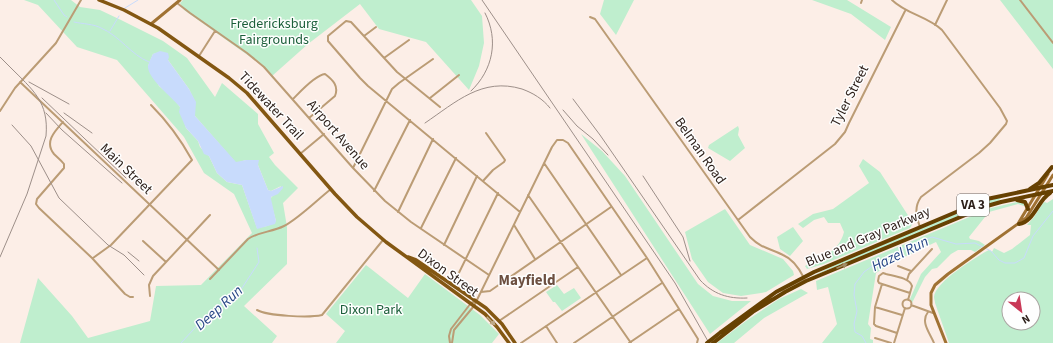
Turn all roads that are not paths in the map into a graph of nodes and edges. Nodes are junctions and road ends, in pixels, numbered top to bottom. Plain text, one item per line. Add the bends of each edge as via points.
1 (81, 0) edge
2 (99, 0) edge
3 (862, 0) edge
4 (892, 0) edge
5 (946, 0) edge
6 (1020, 0) edge
7 (178, 1) edge
8 (861, 3) dead end
9 (905, 10) junction
10 (590, 17) dead end
11 (151, 24) junction
12 (935, 25) junction
13 (376, 27) dead end
14 (215, 31) junction
15 (364, 36) junction
16 (409, 40) dead end
17 (1053, 43) edge
18 (199, 56) junction
19 (384, 58) junction
20 (433, 59) dead end
21 (460, 75) dead end
22 (405, 78) junction
23 (20, 82) junction
24 (430, 98) junction
25 (293, 100) junction
26 (386, 100) junction
27 (151, 106) dead end
28 (440, 107) dead end
29 (0, 112) edge
30 (309, 118) junction
31 (410, 120) junction
32 (63, 122) junction
33 (486, 132) dead end
34 (324, 134) junction
35 (433, 139) junction
36 (300, 154) junction
37 (456, 158) junction
38 (544, 163) junction
39 (1053, 166) edge
40 (353, 168) junction
41 (1053, 175) edge
42 (477, 176) junction
43 (483, 181) junction
44 (1053, 185) edge
45 (1043, 187) junction
46 (331, 189) junction
47 (1028, 190) junction
48 (374, 191) junction
49 (1053, 191) edge
50 (498, 193) junction
51 (1039, 194) junction
52 (528, 195) junction
53 (1009, 200) junction
54 (149, 204) junction
55 (612, 207) junction
56 (1028, 209) junction
57 (397, 212) junction
58 (520, 212) junction
59 (210, 215) dead end
60 (738, 220) junction
61 (586, 224) junction
62 (1019, 224) junction
63 (514, 225) junction
64 (920, 227) junction
65 (421, 229) junction
66 (143, 240) dead end
67 (383, 240) junction
68 (187, 241) junction
69 (561, 241) junction
70 (444, 244) junction
71 (932, 249) dead end
72 (405, 256) junction
73 (92, 258) junction
74 (647, 258) junction
75 (535, 259) junction
76 (466, 260) junction
77 (166, 262) junction
78 (898, 266) dead end
79 (578, 267) junction
80 (219, 270) junction
81 (911, 272) junction
82 (489, 275) junction
83 (621, 275) junction
84 (803, 276) junction
85 (210, 279) dead end
86 (907, 280) junction
87 (806, 281) junction
88 (662, 283) junction
89 (882, 284) junction
90 (453, 285) junction
91 (481, 292) junction
92 (596, 292) junction
93 (910, 293) junction
94 (150, 296) dead end
95 (133, 297) dead end
96 (908, 300) junction
97 (476, 301) junction
98 (472, 304) junction
99 (911, 305) junction
100 (876, 307) junction
101 (905, 308) junction
102 (679, 309) junction
103 (257, 310) dead end
104 (928, 312) junction
105 (933, 313) junction
106 (902, 315) junction
107 (613, 317) junction
108 (499, 321) junction
109 (546, 326) junction
110 (897, 333) junction
111 (722, 334) junction
112 (875, 338) dead end
113 (697, 342) edge
114 (883, 342) edge
115 (451, 343) edge
116 (509, 343) edge
117 (515, 343) edge
118 (521, 343) edge
119 (557, 343) edge
120 (574, 343) edge
121 (630, 343) edge
122 (707, 343) edge
123 (713, 343) edge
124 (893, 343) edge
125 (934, 343) edge
126 (946, 343) edge

1 - 23 street via 56,43
2 - 11 main road, Tidewater Trail
3 - 8 street
4 - 9 street
5 - 12 street
6 - 17 street
7 - 11 main road
7 - 14 street, Airport Avenue via 184,10
9 - 12 street
9 - 60 street, Tyler Street via 840,139
10 - 60 street, Belman Road via 595,19
11 - 18 main road, Tidewater Trail
12 - 64 street via 942,30 1007,119 1006,124 985,148 920,199 916,213
13 - 15 street
14 - 18 street
14 - 25 street, Airport Avenue via 259,63
15 - 19 street
15 - 26 street via 351,22 346,21 329,34 328,39 360,78
16 - 19 street
18 - 36 main road, Tidewater Trail via 242,88
19 - 22 street
20 - 22 street
21 - 24 street
22 - 24 street
22 - 26 street via 395,86
23 - 29 street
23 - 32 street, Main Street
24 - 28 street
25 - 30 street, Airport Avenue
25 - 30 street via 321,74 330,78 337,91 335,96
26 - 31 street
26 - 40 street
27 - 54 street via 183,144 192,160
30 - 34 street, Airport Avenue
31 - 35 street
31 - 48 street
32 - 54 street, Main Street
32 - 73 street via 52,134 50,144 54,154 64,164 64,168 37,199 36,204
33 - 43 street via 505,160
34 - 36 street
34 - 40 street, Airport Avenue
35 - 37 street
35 - 57 street
36 - 46 main road, Tidewater Trail
37 - 42 street
37 - 65 street
38 - 52 street
38 - 55 street via 553,144 564,140
38 - 61 street
39 - 45 main road
39 - 47 highway via 1040,183
40 - 48 street, Airport Avenue
41 - 45 main road
42 - 43 street
42 - 70 street
43 - 50 street
44 - 45 highway, Blue and Gray Parkway / VA 3
45 - 47 highway, Blue and Gray Parkway / VA 3
45 - 51 main road
46 - 67 main road, Tidewater Trail
46 - 80 street via 287,224 248,239
47 - 64 highway, Blue and Gray Parkway / VA 3 via 987,200
48 - 57 street, Airport Avenue
49 - 51 highway, Blue and Gray Parkway / VA 3
49 - 62 highway via 1042,199 1029,218
50 - 58 street
50 - 76 street
51 - 53 highway, Blue and Gray Parkway / VA 3
51 - 56 main road
51 - 62 main road via 1029,214
52 - 58 street
52 - 69 street
53 - 56 highway via 1024,201
87 -> 53 highway, Blue and Gray Parkway / VA 3 via 975,211
54 - 68 street, Main Street
54 - 73 street via 110,246
55 - 61 street
55 - 74 street
56 - 62 main road
57 - 65 street, Airport Avenue
58 - 63 street
59 - 68 street
60 - 84 street, Belman Road via 754,242 790,259
61 - 69 street
61 - 83 street
62 - 105 main road via 935,285 931,296
63 - 75 street
63 - 82 street
64 - 84 highway, Blue and Gray Parkway / VA 3
65 - 70 street, Airport Avenue
66 - 77 street
67 - 72 main road, Tidewater Trail
67 - 103 street via 322,315 272,315
68 - 77 street
68 - 80 street, Main Street
69 - 75 street
69 - 79 street
70 - 76 street, Airport Avenue
71 - 81 street
72 - 90 main road, Dixon Street via 416,260
72 - 98 main road, Dixon Street
73 - 95 street via 124,294
74 - 83 street
74 - 88 street
75 - 91 street via 490,290
76 - 82 street, Airport Avenue
76 - 90 street
77 - 94 street via 151,278 148,288
78 - 81 street
79 - 92 street
79 - 108 street
80 - 85 street
81 - 86 street
82 - 91 street
83 - 92 street
84 - 87 street, Belman Road
84 - 111 highway, Blue and Gray Parkway / VA 3 via 767,298
86 - 89 street via 883,274 879,276 878,281
86 - 93 street via 912,284
87 - 111 highway, Blue and Gray Parkway / VA 3 via 754,310
88 - 102 street
88 - 107 street
89 - 93 street
89 - 100 street
90 - 97 main road, Dixon Street
91 - 97 street
92 - 107 street
92 - 109 street
93 - 96 street
96 - 99 street
96 - 101 street via 904,300
97 - 98 street
97 - 108 main road, Dixon Street
98 - 115 street via 451,329
98 -> 116 main road, Dixon Street via 494,323
99 - 101 street
99 - 104 street
100 - 106 street
100 - 110 street via 874,324
101 - 106 street
102 - 113 street
102 - 121 street
104 - 105 street
104 - 125 street via 924,316 924,321
105 - 126 main road
106 - 110 street
107 - 120 street
107 - 121 street
108 - 117 main road, Dixon Street
109 - 118 street
109 - 119 street
110 - 124 street
111 - 122 highway, Blue and Gray Parkway / VA 3, bridge
111 - 123 highway, Blue and Gray Parkway / VA 3
112 - 114 street
114 - 124 street

